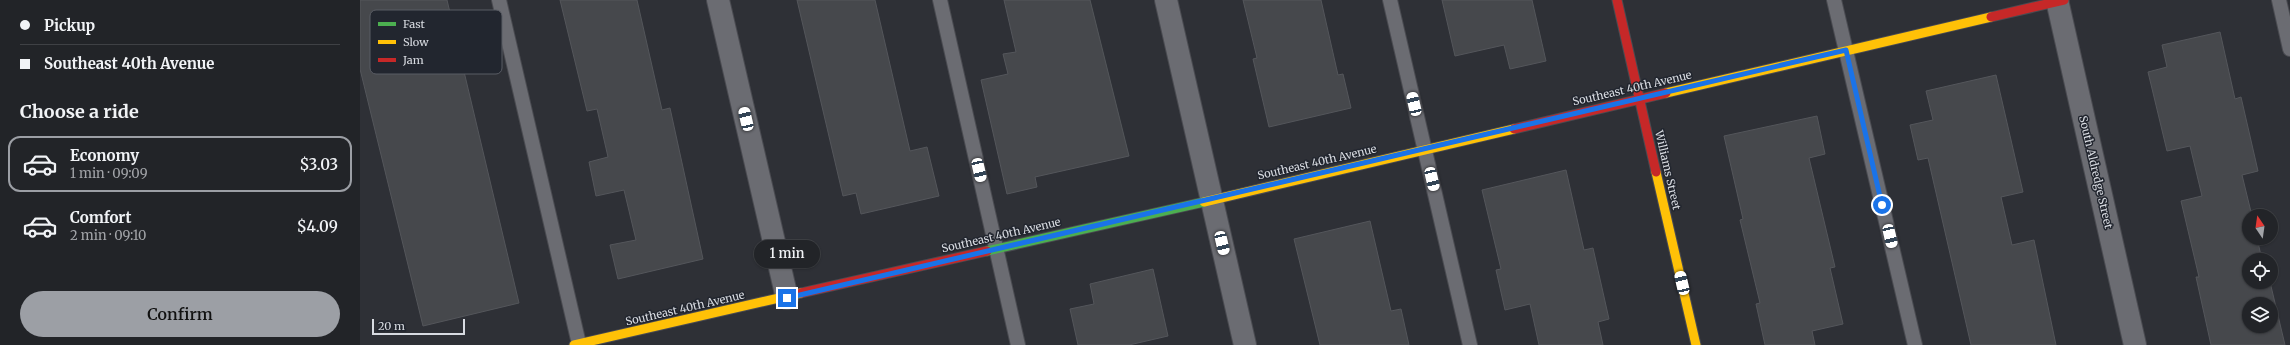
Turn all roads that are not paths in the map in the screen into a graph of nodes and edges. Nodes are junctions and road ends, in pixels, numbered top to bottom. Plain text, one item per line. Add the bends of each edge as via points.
1 (499, 0) edge
2 (718, 0) edge
3 (940, 0) edge
4 (1166, 0) edge
5 (1390, 0) edge
6 (1617, 0) edge
7 (1834, 0) edge
8 (2059, 0) edge
9 (2279, 0) edge
10 (501, 10) edge
11 (502, 13) edge
12 (2290, 49) edge
13 (1846, 50) junction
14 (1640, 98) junction
15 (1425, 149) junction
16 (1211, 200) junction
17 (996, 248) junction
18 (787, 298) junction
19 (577, 344) edge
20 (1018, 345) edge
21 (1245, 345) edge
22 (1470, 345) edge
23 (1696, 345) edge
24 (1915, 345) edge
25 (2135, 345) edge

1 - 10 lane
2 - 18 street
3 - 17 lane
4 - 16 street
5 - 15 lane
6 - 14 street, Williams Street
7 - 13 lane
8 - 13 street, Southeast 40th Avenue
8 - 25 street, South Aldredge Street
9 - 12 lane
11 - 19 lane
13 - 14 street, Southeast 40th Avenue
13 - 24 lane
14 - 15 street, Southeast 40th Avenue
14 - 23 street, Williams Street
15 - 16 street, Southeast 40th Avenue
15 - 22 lane
16 - 17 street, Southeast 40th Avenue
16 - 21 street
17 - 18 street, Southeast 40th Avenue
17 - 20 lane
18 - 19 street, Southeast 40th Avenue

